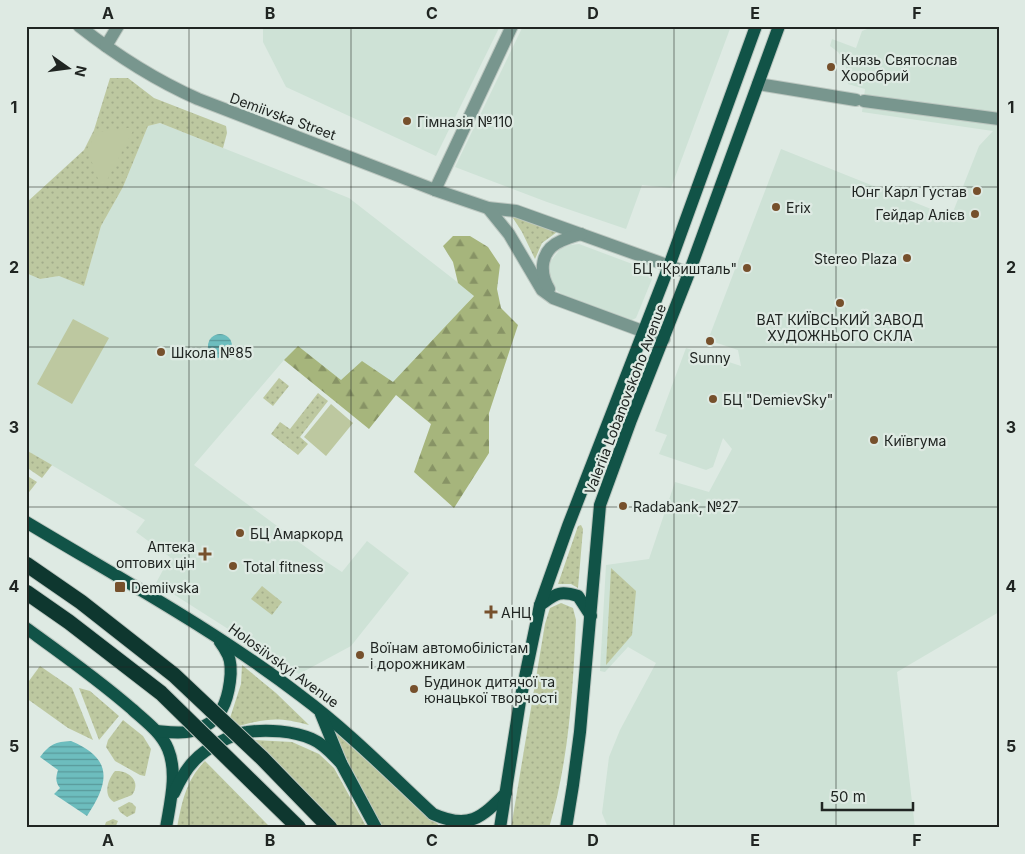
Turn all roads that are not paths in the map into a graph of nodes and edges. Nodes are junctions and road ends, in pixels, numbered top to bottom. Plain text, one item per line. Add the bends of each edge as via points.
1 (79, 26) edge
2 (118, 26) edge
3 (512, 26) edge
4 (756, 26) edge
5 (779, 26) edge
6 (106, 46) junction
7 (758, 84) junction
8 (999, 119) edge
9 (435, 190) junction
10 (488, 208) junction
11 (580, 234) junction
12 (669, 266) junction
13 (689, 273) junction
14 (554, 298) junction
15 (644, 332) junction
16 (664, 339) junction
17 (26, 522) edge
18 (26, 564) edge
19 (26, 592) edge
20 (540, 605) junction
21 (591, 616) junction
22 (26, 628) edge
23 (216, 636) junction
24 (320, 711) junction
25 (157, 731) junction
26 (341, 763) junction
27 (506, 793) junction
28 (172, 798) junction
29 (166, 828) edge
30 (299, 828) edge
31 (330, 828) edge
32 (376, 828) edge
33 (500, 828) edge
34 (566, 828) edge

1 - 6 street, Demiivska Street
2 - 6 street
3 - 9 street
4 - 12 main road, Valeriia Lobanovskoho Avenue
5 - 7 main road, Valeriia Lobanovskoho Avenue
6 - 9 street, Demiivska Street via 165,84 198,100
7 - 8 street
7 - 13 main road, Valeriia Lobanovskoho Avenue
9 - 10 street, Demiivska Street
10 - 11 street, Demiivska Street via 516,211
10 - 14 street via 509,234 542,290
11 - 12 street, Demiivska Street
11 - 14 street via 558,241 541,266
12 - 13 street, Demiivska Street
12 - 15 main road, Valeriia Lobanovskoho Avenue
13 - 16 main road, Valeriia Lobanovskoho Avenue
14 - 15 street
15 - 16 street
15 - 20 main road, Valeriia Lobanovskoho Avenue
16 - 21 main road, Valeriia Lobanovskoho Avenue via 600,505
17 - 23 main road, Holosiivskyi Avenue
18 - 31 highway, bridge via 81,602 174,675
19 - 30 highway, bridge via 160,693
20 - 21 main road via 565,592 578,596
20 - 27 main road, Valeriia Lobanovskoho Avenue via 520,701
21 - 34 main road, Valeriia Lobanovskoho Avenue via 574,785
22 - 25 main road via 106,686
23 - 24 main road, Holosiivskyi Avenue
23 - 25 main road via 229,656 231,670 222,709 209,724 191,732
24 - 26 main road
24 - 27 main road, Holosiivskyi Avenue via 433,814 450,822 478,818
25 - 28 main road via 168,748
26 - 28 main road via 324,746 311,739 265,731 246,732 210,748 194,760
26 - 32 main road
27 - 33 main road, Valeriia Lobanovskoho Avenue
28 - 29 main road

